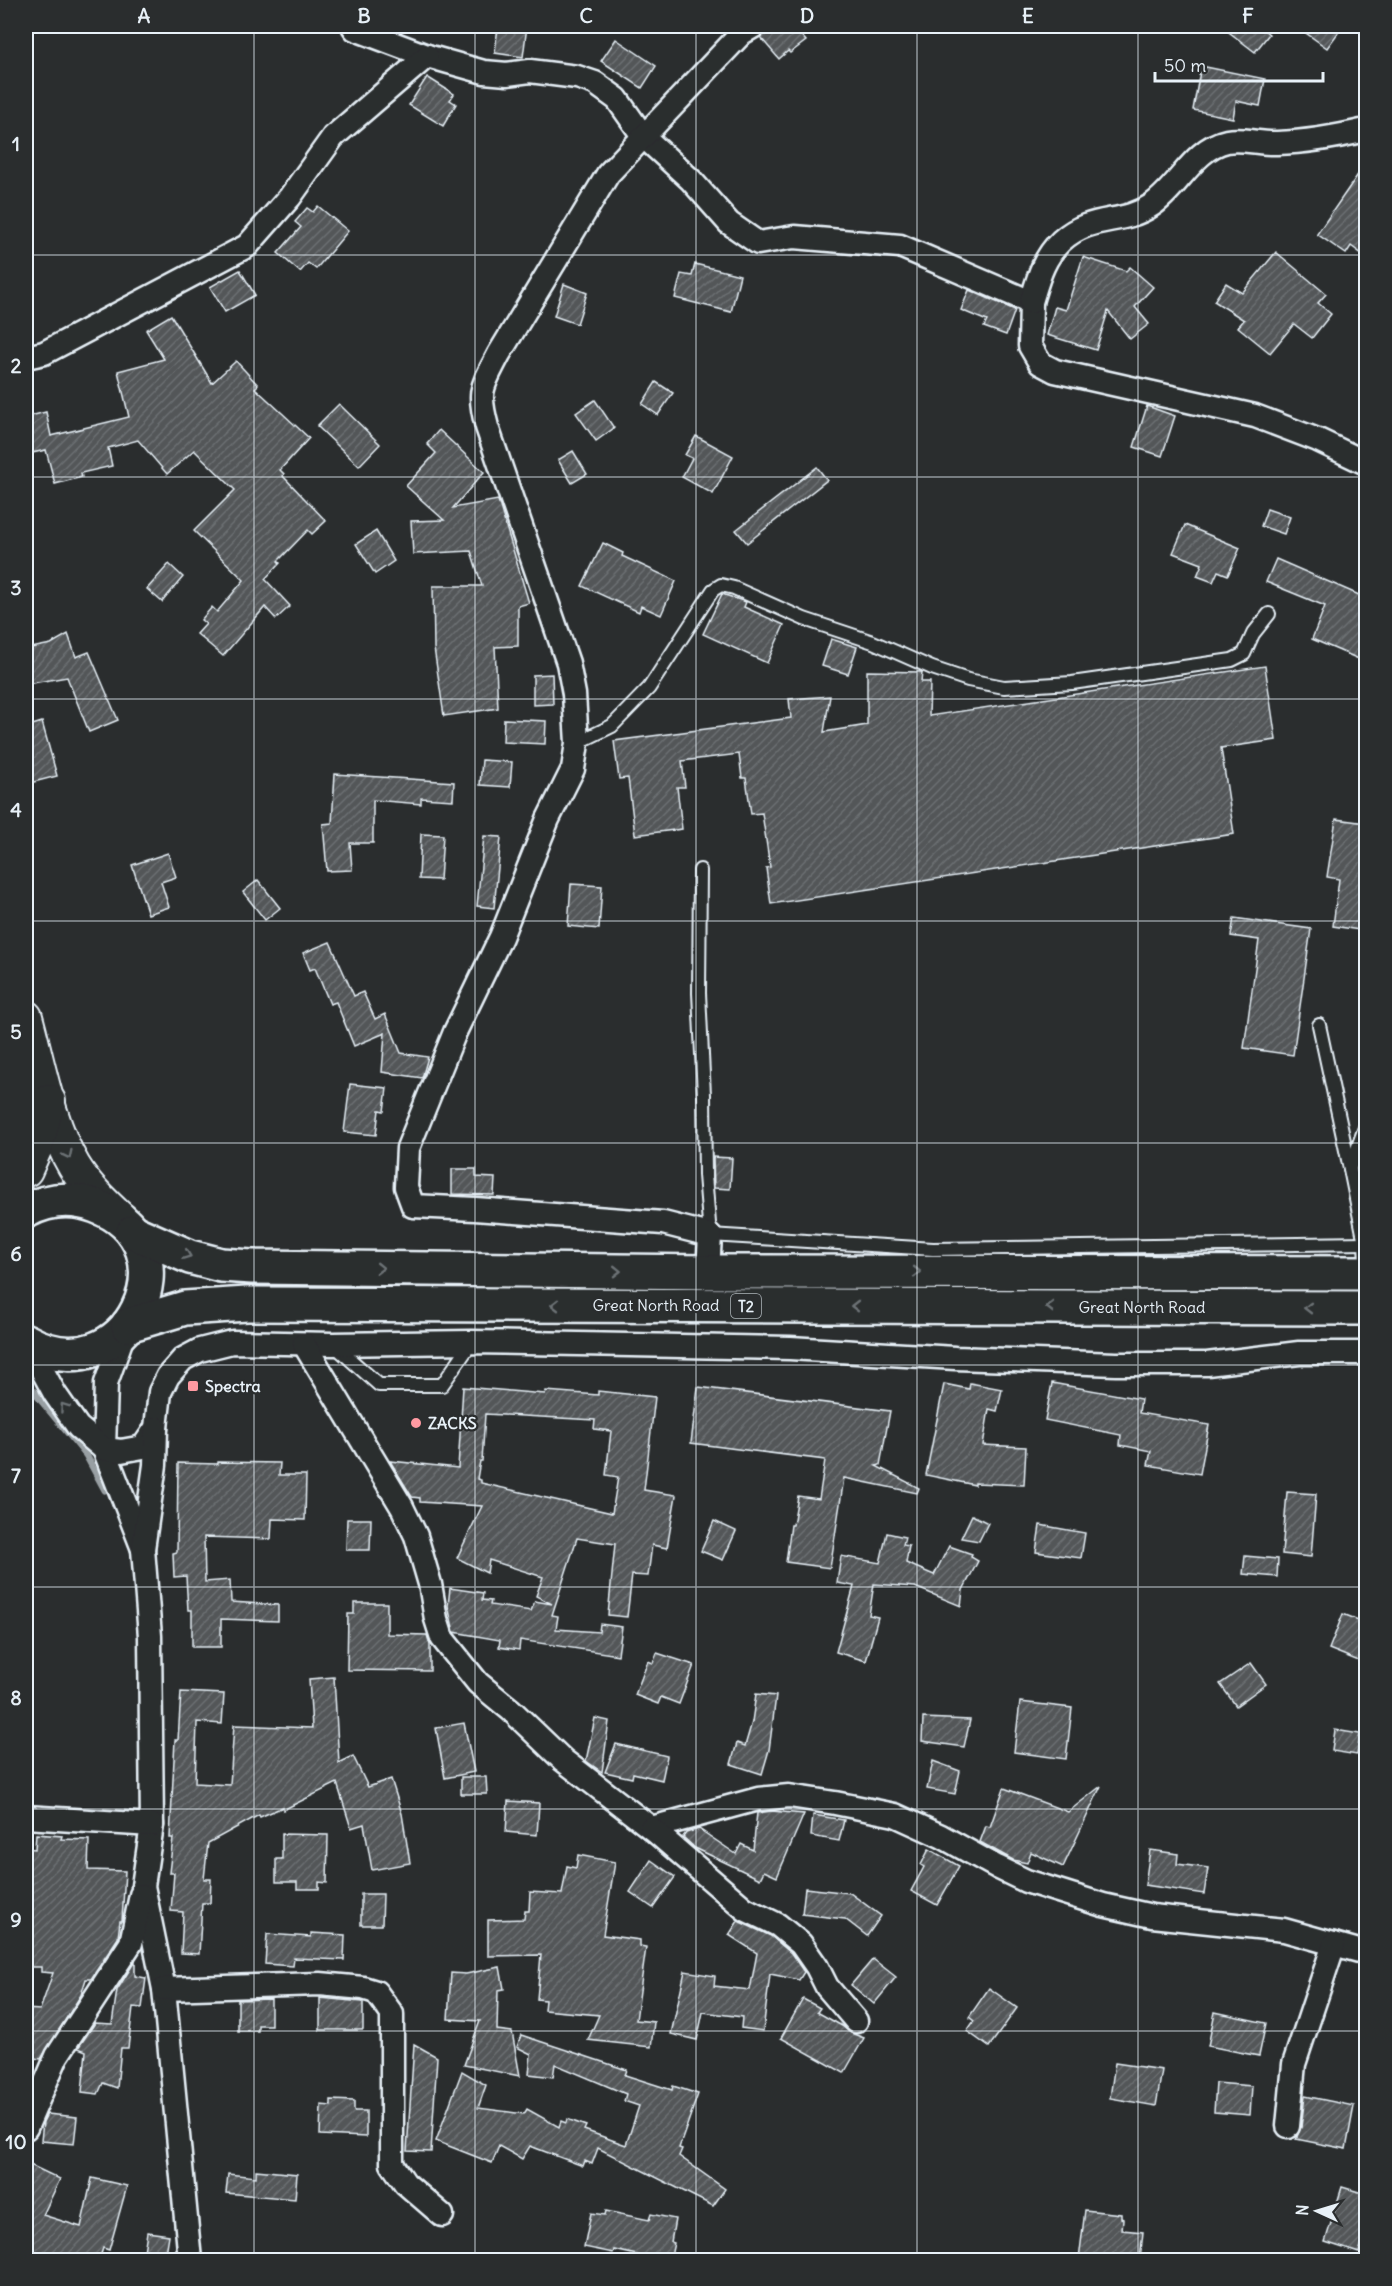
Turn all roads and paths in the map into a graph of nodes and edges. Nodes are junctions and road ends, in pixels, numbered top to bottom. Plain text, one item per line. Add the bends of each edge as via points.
1 (353, 26) edge
2 (746, 28) edge
3 (427, 56) junction
4 (1366, 130) edge
5 (643, 136) junction
6 (1031, 302) junction
7 (26, 357) edge
8 (1366, 463) edge
9 (1269, 614) dead end
10 (577, 742) junction
11 (700, 870) dead end
12 (26, 1017) edge
13 (1318, 1025) dead end
14 (49, 1100) junction
15 (1366, 1125) edge
16 (1350, 1169) junction
17 (26, 1170) edge
18 (26, 1211) edge
19 (128, 1226) junction
20 (710, 1235) junction
21 (1366, 1253) edge
22 (1366, 1263) edge
23 (708, 1272) junction
24 (1366, 1308) edge
25 (127, 1326) junction
26 (26, 1342) edge
27 (472, 1342) junction
28 (304, 1344) junction
29 (333, 1344) junction
30 (1366, 1353) edge
31 (156, 1428) junction
32 (104, 1449) junction
33 (143, 1549) junction
34 (26, 1817) edge
35 (152, 1825) junction
36 (651, 1828) junction
37 (143, 1886) junction
38 (1334, 1944) junction
39 (1366, 1953) edge
40 (164, 1989) junction
41 (856, 2021) dead end
42 (1288, 2126) dead end
43 (26, 2128) edge
44 (442, 2215) dead end
45 (190, 2260) edge

1 - 3 street
2 - 5 street
3 - 5 street via 484,72 530,71 595,84 617,99
3 - 7 street via 333,137 290,197 247,246 44,353
4 - 6 street via 1317,141 1226,141 1199,155 1152,205 1126,217 1079,227 1060,242 1045,259
5 - 6 street via 691,180 729,224 758,243 794,237 900,246
5 - 10 street via 608,174 499,354 483,384 480,402 568,663
6 - 8 street via 1030,346 1040,363 1055,371 1255,417
9 - 10 lane via 1244,654 1232,660 1072,683 1004,687 932,668 721,585 713,590 649,688 612,726
10 - 20 street via 573,769 548,819 501,937 455,1032 408,1148 406,1187 413,1206 663,1224
11 - 20 lane via 699,993
12 - 14 main road
13 - 16 lane
14 - 17 main road
14 -> 19 main road via 58,1135 74,1167 96,1196
15 - 16 lane
16 - 21 lane
18 - 19 main road, Great North Road via 51,1202 76,1200 100,1208
19 -> 23 main road, Great North Road / T2 via 190,1257 220,1265
19 - 25 main road via 146,1263 147,1280 138,1311
20 - 21 lane via 933,1249
20 - 23 street
21 - 22 lane
23 -> 21 main road, Great North Road / T2
24 -> 25 main road, Great North Road / T2 via 247,1304 185,1308
25 - 26 main road via 102,1347 88,1352 56,1353
25 - 32 street via 106,1383
32 -> 26 street via 78,1427
27 - 29 street
27 - 29 lane via 442,1385 379,1385
27 - 30 street via 790,1348 1116,1364 1207,1364 1299,1353
28 - 29 street
28 - 31 street via 232,1342 183,1359 160,1392
28 - 36 street via 416,1536 442,1638 478,1683 563,1760
31 - 32 street via 144,1447
31 - 33 street via 155,1466
32 - 33 street
33 - 35 street via 150,1636
34 - 35 street
35 - 37 street
36 - 38 street via 758,1799 789,1796 835,1803 895,1815 1026,1881 1103,1905 1152,1916 1284,1930
36 - 41 street via 746,1909 778,1925 801,1944 827,1987
37 - 40 street
37 - 43 street via 131,1943 57,2056
38 - 39 street
38 - 42 street via 1294,2064
40 - 44 street via 303,1984 376,1992 392,2014 392,2164 405,2183
40 - 45 street

